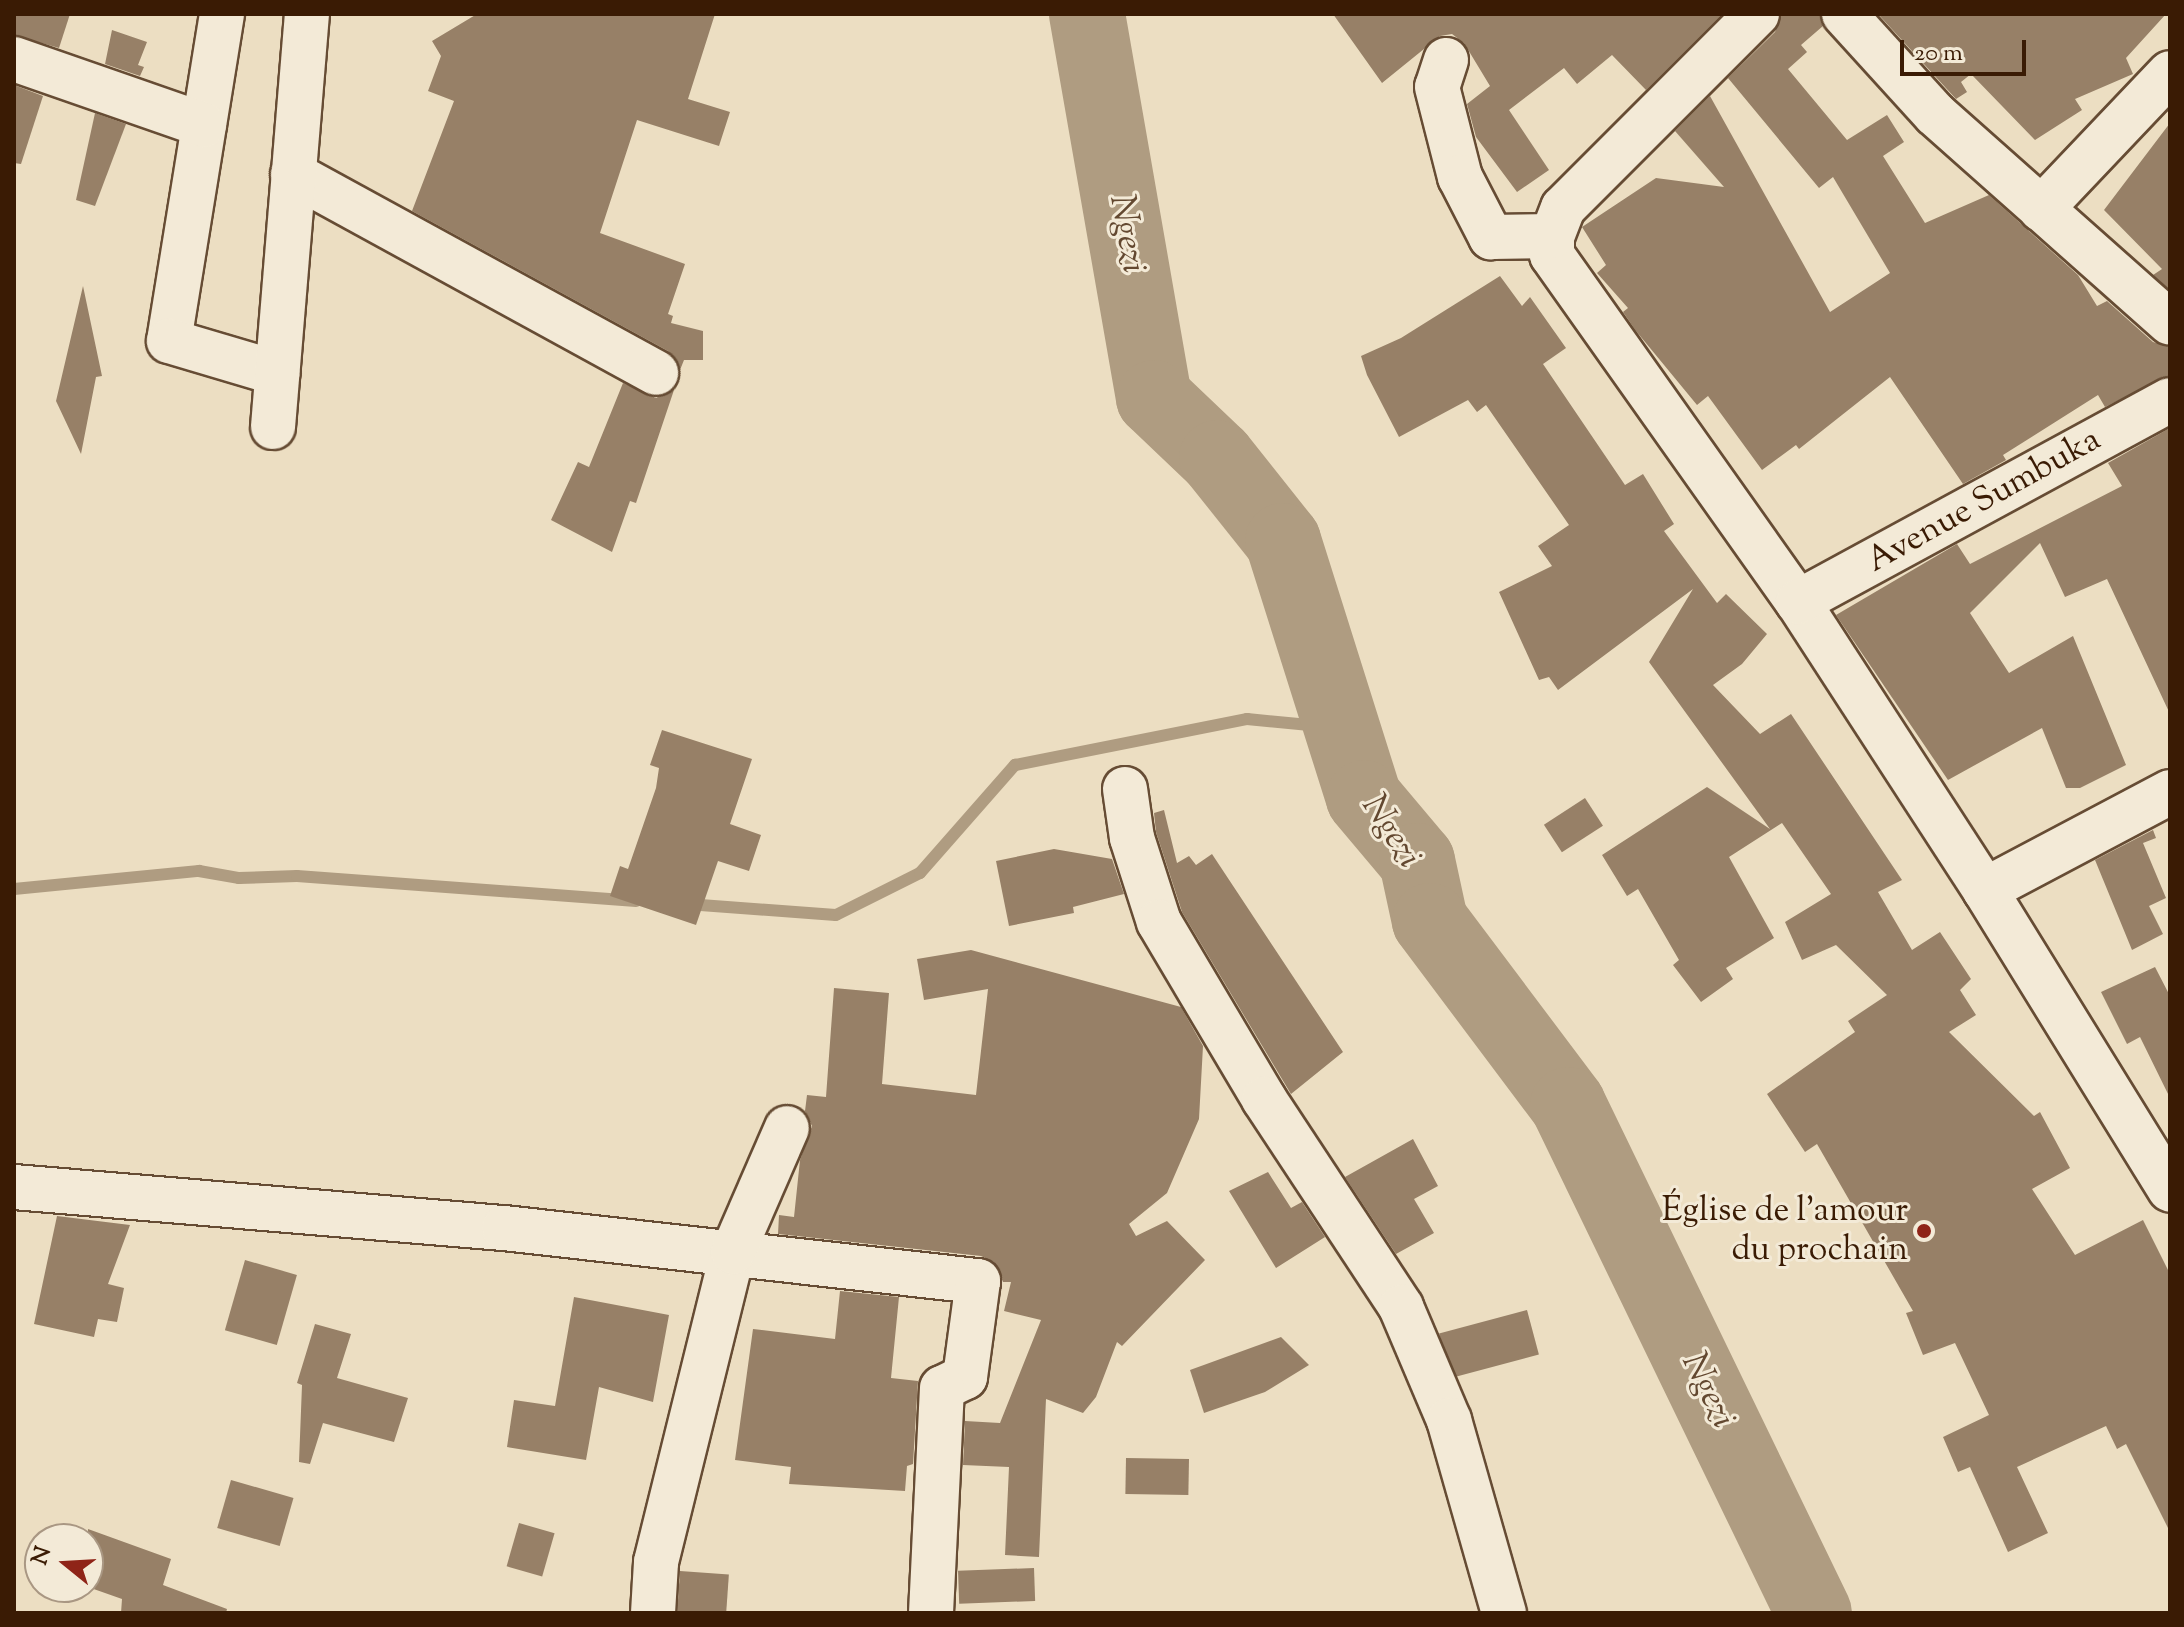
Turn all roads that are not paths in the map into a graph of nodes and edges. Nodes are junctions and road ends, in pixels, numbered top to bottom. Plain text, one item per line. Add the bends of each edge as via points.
1 (222, 14) edge
2 (307, 14) edge
3 (1757, 14) edge
4 (1844, 14) edge
5 (14, 59) edge
6 (1446, 60) dead end
7 (2170, 73) edge
8 (204, 125) junction
9 (293, 174) junction
10 (2041, 209) junction
11 (1552, 236) junction
12 (2170, 323) edge
13 (277, 373) junction
14 (656, 373) dead end
15 (2170, 400) edge
16 (273, 427) dead end
17 (1798, 602) junction
18 (1125, 789) dead end
19 (2170, 792) edge
20 (1985, 890) junction
21 (787, 1128) dead end
22 (14, 1187) edge
23 (2170, 1190) edge
24 (733, 1252) junction
25 (653, 1613) edge
26 (931, 1613) edge
27 (1504, 1613) edge

1 - 8 street
2 - 9 street
3 - 11 street via 1563,208
4 - 10 street via 1935,114
5 - 8 street
6 - 11 street via 1437,87 1452,147 1460,177 1491,237
7 - 10 street
8 - 13 street via 169,341
9 - 13 street
9 - 14 street
10 - 12 street
11 - 17 street via 1552,255
13 - 16 street
15 - 17 street, Avenue Sumbuka
17 - 20 street
18 - 27 street via 1132,838 1159,922 1264,1099 1401,1307 1449,1420
19 - 20 street
20 - 23 street
21 - 24 street
22 - 24 street
24 - 25 street via 656,1562
24 - 26 street via 978,1281 965,1377 942,1388

